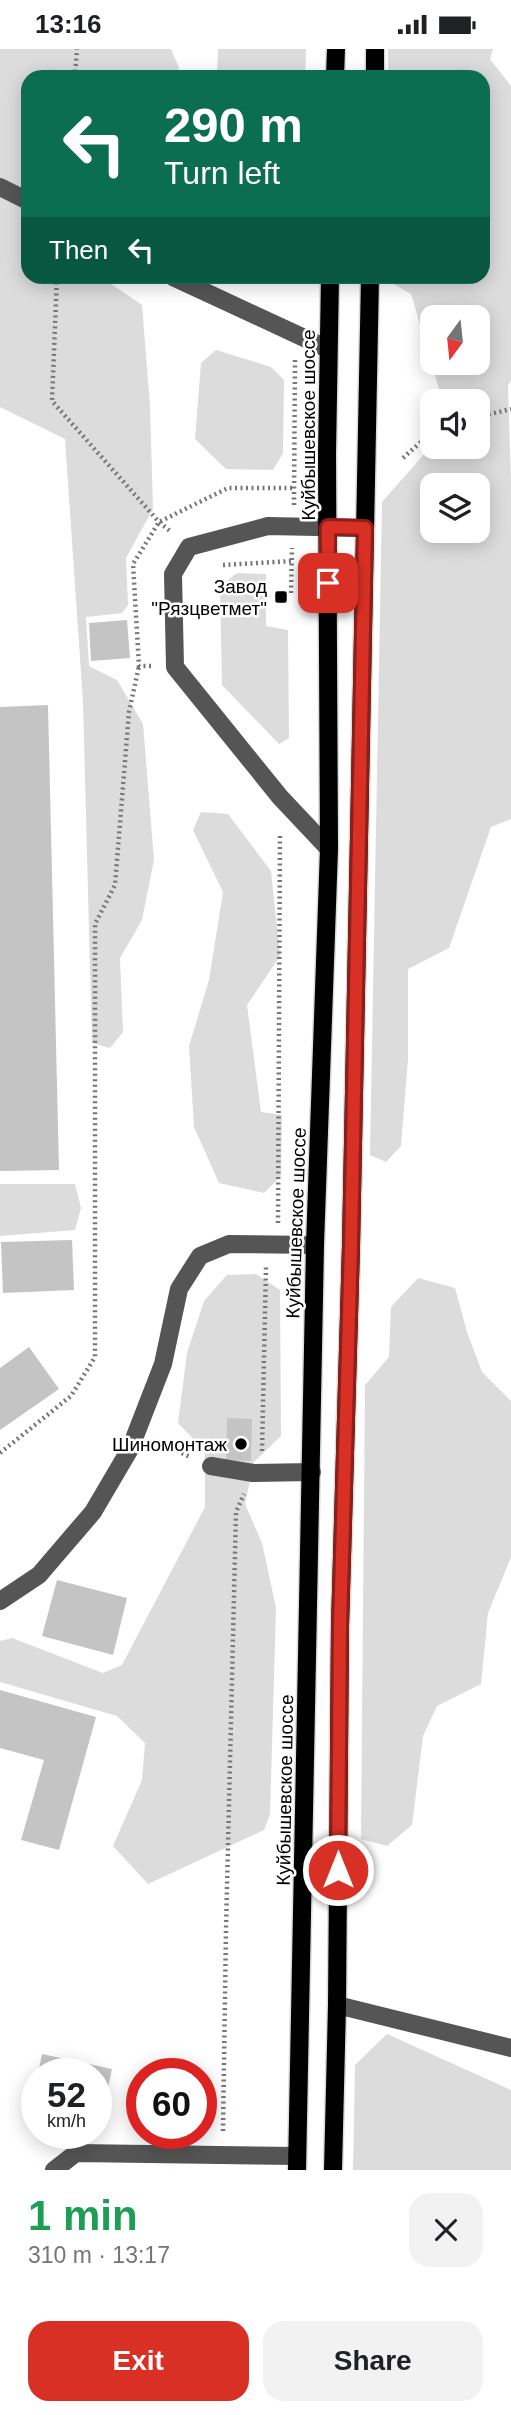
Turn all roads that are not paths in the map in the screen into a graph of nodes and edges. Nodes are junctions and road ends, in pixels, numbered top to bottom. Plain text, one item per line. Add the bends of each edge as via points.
1 (336, 49) edge
2 (375, 49) edge
3 (335, 70) edge
4 (375, 70) edge
5 (0, 187) edge
6 (21, 198) edge
7 (188, 284) edge
8 (330, 284) edge
9 (370, 284) edge
10 (328, 349) junction
11 (328, 527) junction
12 (365, 528) junction
13 (329, 849) junction
14 (315, 1245) junction
15 (211, 1466) road end
16 (312, 1472) junction
17 (0, 1601) edge
18 (337, 2005) junction
19 (511, 2049) edge
20 (144, 2162) edge
21 (297, 2163) edge
22 (54, 2170) edge
23 (333, 2170) edge

1 - 3 main road
2 - 4 main road
5 - 6 lane
7 - 10 lane
8 - 10 main road, Куйбышевское шоссе
9 - 12 main road
10 - 11 main road, Куйбышевское шоссе
11 - 12 lane
11 - 13 main road, Куйбышевское шоссе
11 - 13 lane via 268,526 189,547 173,574 175,667 280,797
12 - 18 main road via 340,1626
13 - 14 main road, Куйбышевское шоссе
14 - 16 main road, Куйбышевское шоссе
14 - 17 lane via 229,1244 200,1256 179,1289 163,1364 130,1449 93,1512 39,1575
15 - 16 lane via 253,1473
16 - 21 main road, Куйбышевское шоссе
18 - 19 lane
18 - 23 main road
20 - 21 lane via 223,2154
20 - 22 lane via 76,2153

